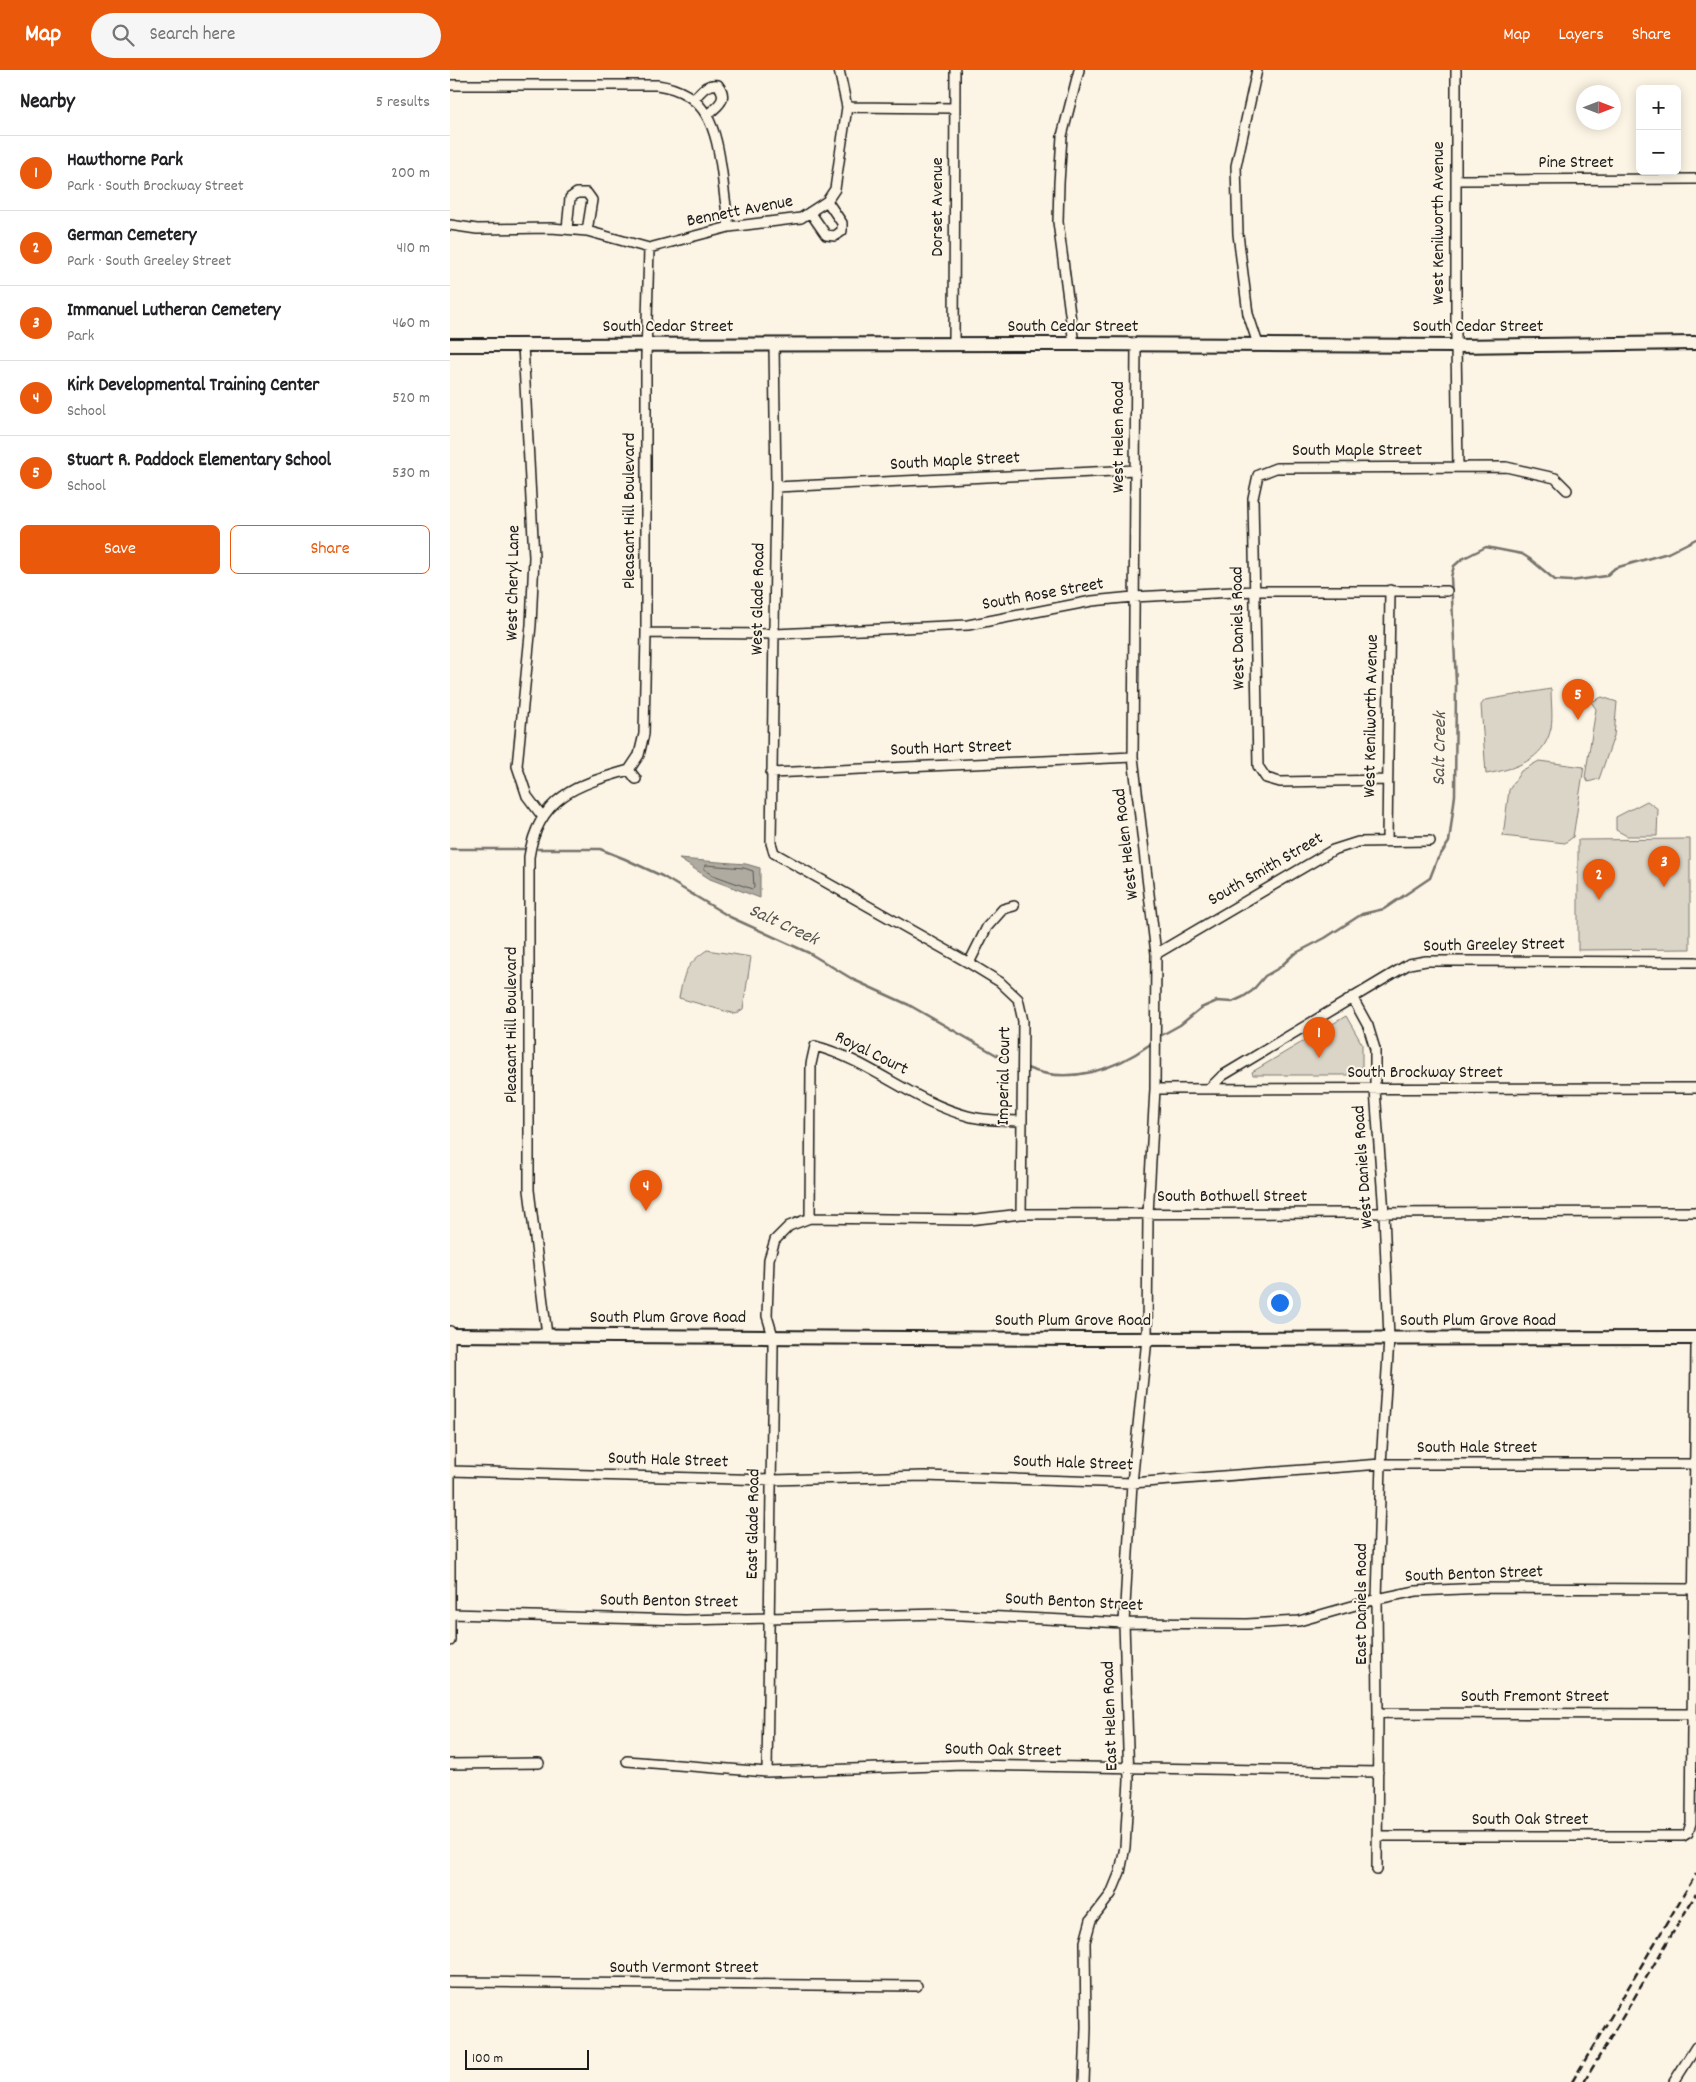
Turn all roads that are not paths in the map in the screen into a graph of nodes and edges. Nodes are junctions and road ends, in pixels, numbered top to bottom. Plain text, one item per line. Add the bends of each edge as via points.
1 (839, 70) edge
2 (955, 70) edge
3 (1079, 70) edge
4 (1257, 70) edge
5 (1456, 70) edge
6 (450, 85) edge
7 (693, 100) junction
8 (846, 107) junction
9 (955, 108) junction
10 (707, 115) junction
11 (1696, 179) edge
12 (1456, 180) junction
13 (827, 202) junction
14 (810, 212) junction
15 (450, 225) edge
16 (729, 226) junction
17 (567, 229) junction
18 (587, 231) junction
19 (649, 248) junction
20 (1696, 343) edge
21 (646, 344) junction
22 (1074, 344) junction
23 (1258, 344) junction
24 (450, 345) edge
25 (523, 345) junction
26 (774, 345) junction
27 (954, 345) junction
28 (1136, 345) junction
29 (1456, 346) junction
30 (1458, 467) junction
31 (1136, 470) junction
32 (1258, 475) joint
33 (776, 487) junction
34 (1567, 490) dead end
35 (1390, 590) junction
36 (1255, 591) junction
37 (1447, 592) dead end
38 (1133, 597) junction
39 (646, 633) junction
40 (775, 634) junction
41 (1133, 757) junction
42 (629, 770) junction
43 (771, 772) junction
44 (636, 779) dead end
45 (1387, 780) junction
46 (542, 816) junction
47 (1388, 841) junction
48 (1430, 841) dead end
49 (774, 854) joint
50 (1014, 906) dead end
51 (1156, 954) junction
52 (1696, 962) edge
53 (969, 963) junction
54 (1352, 997) junction
55 (1696, 1088) edge
56 (1155, 1089) junction
57 (1209, 1089) junction
58 (1376, 1090) junction
59 (1021, 1121) junction
60 (1696, 1212) edge
61 (1384, 1213) junction
62 (1021, 1214) junction
63 (1148, 1214) junction
64 (810, 1218) junction
65 (450, 1334) edge
66 (547, 1335) junction
67 (773, 1336) junction
68 (1696, 1338) edge
69 (1147, 1339) junction
70 (1389, 1339) junction
71 (1696, 1347) edge
72 (1381, 1464) junction
73 (1694, 1464) junction
74 (450, 1471) edge
75 (1695, 1477) edge
76 (772, 1480) junction
77 (1132, 1483) junction
78 (450, 1588) edge
79 (1693, 1589) junction
80 (1377, 1599) junction
81 (450, 1614) edge
82 (769, 1619) junction
83 (1124, 1623) junction
84 (450, 1641) edge
85 (1378, 1713) junction
86 (1692, 1714) junction
87 (627, 1762) dead end
88 (539, 1763) dead end
89 (450, 1764) edge
90 (1129, 1769) junction
91 (766, 1772) junction
92 (1378, 1772) junction
93 (1377, 1836) junction
94 (1377, 1870) dead end
95 (450, 1982) edge
96 (917, 1986) dead end
97 (1696, 2046) edge
98 (1084, 2082) edge
99 (1674, 2082) edge

1 - 8 street
2 - 9 street, Dorset Avenue
3 - 22 street via 1062,136 1058,222
4 - 23 street via 1236,166 1239,242 1248,314
5 - 12 street, West Kenilworth Avenue
6 - 7 street via 657,85 671,88
7 - 10 street
7 - 10 street via 706,86 718,86 723,95 722,103
8 - 9 street
8 - 13 street via 835,189
9 - 27 street, Dorset Avenue
10 - 16 street via 718,142
11 - 12 street, Pine Street
12 - 29 street, West Kenilworth Avenue
13 - 14 street, Bennett Avenue
13 - 14 street, Bennett Avenue via 842,223 842,231 835,236 826,235
14 - 16 street, Bennett Avenue via 801,218
15 - 17 street via 477,229
16 - 19 street, Bennett Avenue
17 - 18 street
17 - 18 street via 570,198 577,193 587,193 592,200
18 - 19 street
19 - 21 street, Pleasant Hill Boulevard
20 - 29 street, South Cedar Street
21 - 25 street, South Cedar Street
21 - 26 street, South Cedar Street
21 - 39 street, Pleasant Hill Boulevard
22 - 27 street, South Cedar Street
22 - 28 street, South Cedar Street
23 - 28 street, South Cedar Street
23 - 29 street, South Cedar Street
24 - 25 street, South Cedar Street
25 - 46 street, West Cheryl Lane via 534,557 531,625 517,766 527,796
26 - 27 street, South Cedar Street
26 - 33 street, West Glade Road
28 - 31 street, West Helen Road
29 - 30 street, West Kenilworth Avenue
30 - 32 street, South Maple Street via 1276,468
30 - 34 street, South Maple Street via 1506,467 1555,478
31 - 33 street, South Maple Street
31 - 38 street, West Helen Road
32 - 36 street, West Daniels Road via 1253,498
33 - 40 street, West Glade Road
35 - 36 street, South Rose Street
35 - 37 street, South Rose Street
35 - 45 street, West Kenilworth Avenue
36 - 38 street, South Rose Street
36 - 45 street, West Daniels Road via 1258,766 1266,778 1280,782
38 - 40 street, South Rose Street via 1092,601 968,625
38 - 41 street, West Helen Road
39 - 40 street, South Rose Street
39 - 42 street, Pleasant Hill Boulevard via 644,734 639,755
40 - 43 street, West Glade Road
41 - 43 street, South Hart Street
41 - 51 street, West Helen Road
42 - 44 street
42 - 46 street, Pleasant Hill Boulevard via 566,793
43 - 49 street, West Glade Road via 771,843
45 - 47 street, West Kenilworth Avenue
46 - 66 street, Pleasant Hill Boulevard via 532,838 529,857 528,1141 530,1210
47 - 48 street, South Smith Street
47 - 51 street, South Smith Street via 1358,842 1333,850
49 - 53 street, Imperial Court
50 - 53 street via 1003,909 988,927
51 - 56 street, West Helen Road
52 - 54 street, South Greeley Street via 1426,961 1409,964
53 - 59 street, Imperial Court via 1000,982 1018,999 1023,1021
54 - 57 street, South Greeley Street via 1222,1076
54 - 58 street, West Daniels Road via 1373,1037
55 - 58 street, South Brockway Street
56 - 57 street, South Brockway Street
56 - 63 street, West Helen Road
57 - 58 street, South Brockway Street
58 - 61 street, West Daniels Road
59 - 62 street, Imperial Court
59 - 64 street, Royal Court via 969,1117 940,1107 836,1052 815,1046 811,1064
60 - 61 street, South Bothwell Street
61 - 63 street, South Bothwell Street
61 - 70 street, West Daniels Road
62 - 63 street, South Bothwell Street
62 - 64 street, South Bothwell Street via 969,1220
63 - 69 street, West Helen Road
64 - 67 street, South Bothwell Street via 789,1226 776,1240 769,1259 767,1316
65 - 66 street, South Plum Grove Road
65 - 74 street
66 - 67 street, South Plum Grove Road
67 - 69 street, South Plum Grove Road
67 - 76 street, East Glade Road
68 - 70 street, South Plum Grove Road
69 - 70 street, South Plum Grove Road
69 - 77 street, East Helen Road
70 - 72 street, East Daniels Road
71 - 73 street
72 - 73 street, South Hale Street
72 - 77 street, South Hale Street
72 - 80 street, East Daniels Road
73 - 75 street
74 - 76 street, South Hale Street
74 - 78 street
75 - 79 street
76 - 77 street, South Hale Street via 924,1476
76 - 82 street, East Glade Road
77 - 83 street, East Helen Road
78 - 81 street
79 - 80 street, South Benton Street via 1450,1589 1416,1591
79 - 86 street
80 - 83 street, South Benton Street via 1299,1621
80 - 85 street, East Daniels Road
81 - 82 street, South Benton Street
81 - 84 street
82 - 83 street, South Benton Street via 942,1614
82 - 91 street, East Glade Road
83 - 90 street, East Helen Road
85 - 86 street, South Fremont Street
85 - 92 street, East Daniels Road
86 - 93 street, South Oak Street via 1691,1823 1688,1833 1683,1836
87 - 91 street, South Oak Street
88 - 89 street
90 - 91 street, South Oak Street via 964,1765
90 - 92 street, South Oak Street
90 - 98 street, East Helen Road via 1125,1848 1120,1872 1111,1894 1091,1920 1085,1942
92 - 93 street, East Daniels Road
93 - 94 street, East Daniels Road
95 - 96 street, South Vermont Street
97 - 99 street

